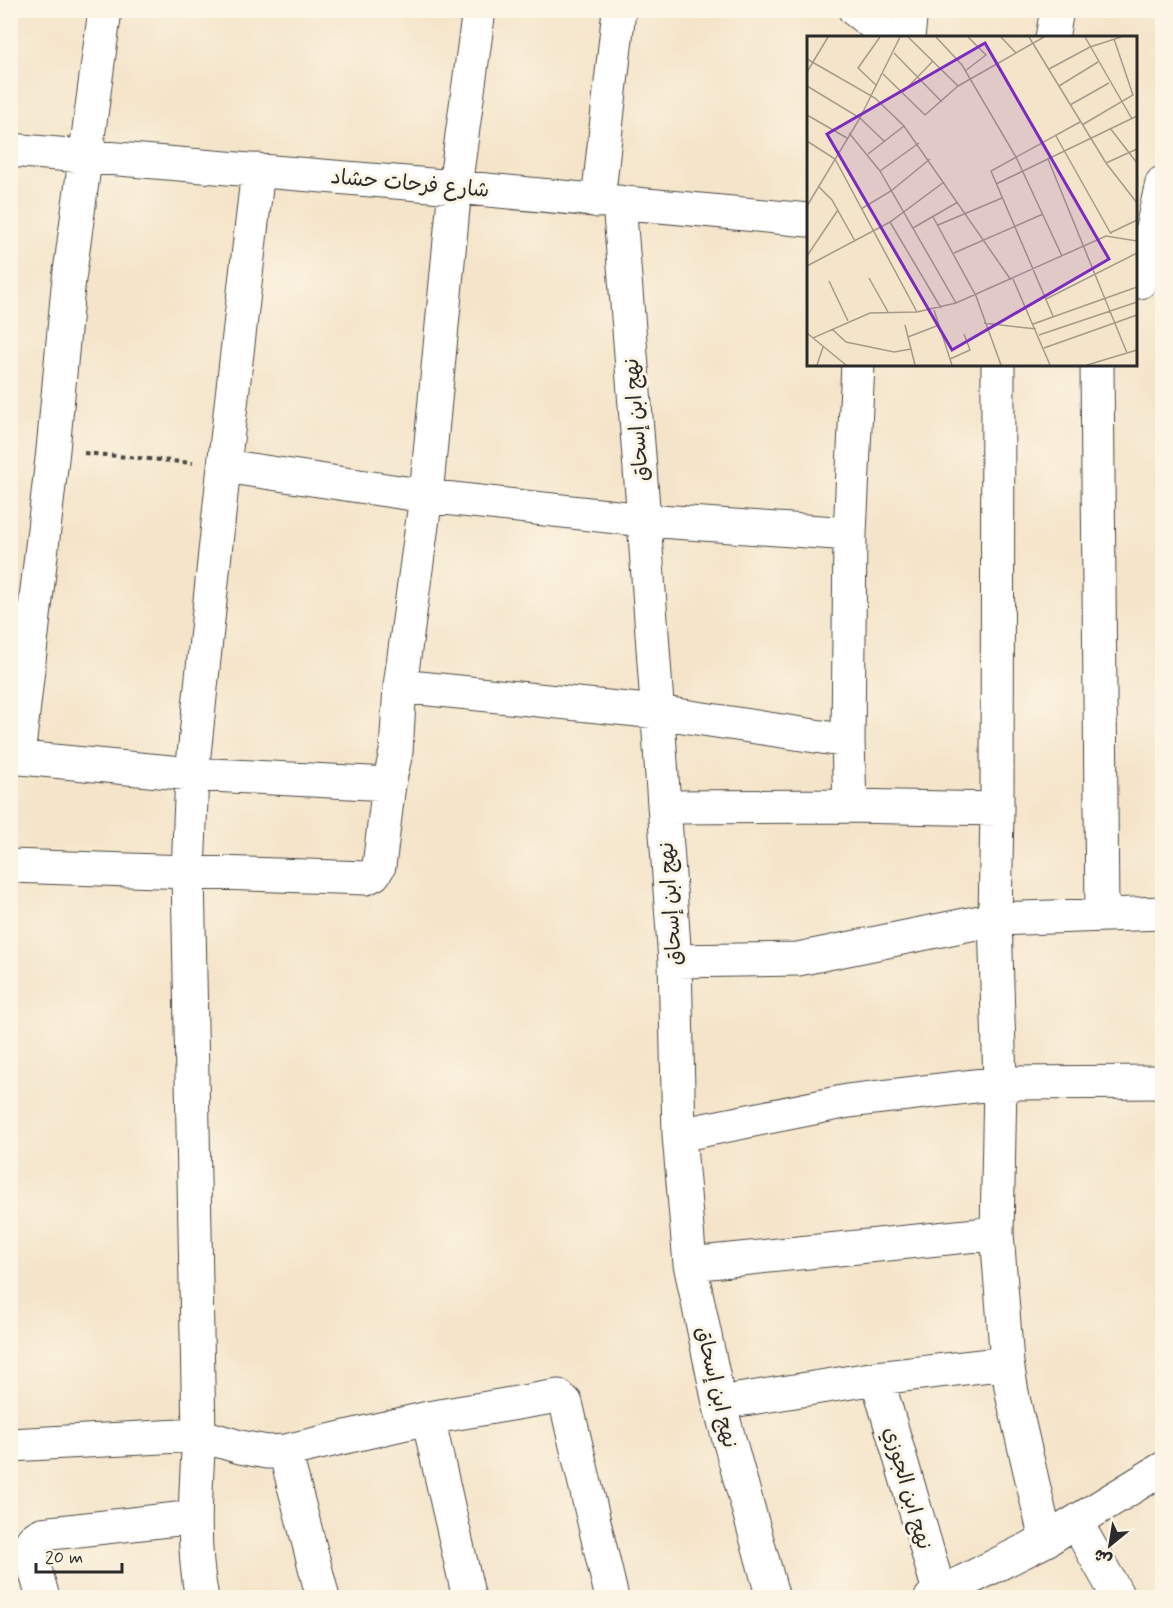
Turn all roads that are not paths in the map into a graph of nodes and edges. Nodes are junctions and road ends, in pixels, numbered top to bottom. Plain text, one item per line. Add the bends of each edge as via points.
1 (105, 10) edge
2 (479, 10) edge
3 (619, 10) edge
4 (855, 10) edge
5 (911, 10) edge
6 (1056, 10) edge
7 (888, 36) edge
8 (908, 36) edge
9 (1052, 36) edge
10 (10, 150) edge
11 (86, 157) junction
12 (258, 170) junction
13 (1162, 183) edge
14 (455, 187) junction
15 (608, 202) junction
16 (807, 220) edge
17 (1146, 285) edge
18 (858, 366) edge
19 (998, 366) edge
20 (1097, 366) edge
21 (224, 466) junction
22 (426, 496) junction
23 (644, 520) junction
24 (850, 534) junction
25 (400, 686) junction
26 (657, 712) junction
27 (848, 741) junction
28 (14, 757) edge
29 (192, 774) junction
30 (389, 784) junction
31 (850, 806) junction
32 (664, 807) junction
33 (997, 809) junction
34 (10, 866) edge
35 (188, 873) junction
36 (1162, 913) edge
37 (1102, 914) junction
38 (995, 919) junction
39 (675, 961) junction
40 (1162, 1082) edge
41 (1000, 1083) junction
42 (679, 1135) junction
43 (997, 1233) junction
44 (690, 1264) junction
45 (1007, 1363) junction
46 (878, 1378) junction
47 (719, 1403) junction
48 (428, 1418) junction
49 (199, 1435) junction
50 (10, 1444) edge
51 (285, 1451) junction
52 (1162, 1469) edge
53 (195, 1517) junction
54 (1076, 1522) junction
55 (1046, 1540) junction
56 (937, 1596) edge
57 (44, 1598) edge
58 (202, 1598) edge
59 (323, 1598) edge
60 (469, 1598) edge
61 (612, 1598) edge
62 (773, 1598) edge
63 (1119, 1598) edge

1 - 11 street
2 - 14 street
3 - 15 street, نهج ابن إسحاق
4 - 7 street
5 - 8 street
6 - 9 street
10 - 11 street, شارع فرحات حشاد
11 - 12 street, شارع فرحات حشاد
11 - 28 street
12 - 14 street, شارع فرحات حشاد
12 - 21 street
13 - 17 street
14 - 15 street, شارع فرحات حشاد
14 - 22 street
15 - 16 street, شارع فرحات حشاد
15 - 23 street, نهج ابن إسحاق
18 - 24 street
19 - 33 street
20 - 37 street
21 - 22 street
21 - 29 street
22 - 23 street
22 - 25 street
23 - 24 street
23 - 26 street, نهج ابن إسحاق
24 - 27 street
25 - 26 street
25 - 30 street via 396,752
26 - 27 street
26 - 32 street, نهج ابن إسحاق
27 - 31 street
28 - 29 street
29 - 30 street
29 - 35 street
30 - 35 street via 379,866 366,878
31 - 32 street
31 - 33 street
32 - 39 street, نهج ابن إسحاق
33 - 38 street
34 - 35 street
35 - 49 street
36 - 37 street
37 - 38 street
38 - 39 street via 798,959
38 - 41 street
39 - 42 street, نهج ابن إسحاق
40 - 41 street
41 - 42 street via 848,1101
41 - 43 street
42 - 44 street, نهج ابن إسحاق
43 - 44 street
43 - 45 street
44 - 47 street, نهج ابن إسحاق
45 - 46 street
45 - 55 street
46 - 47 street
46 - 56 street, نهج ابن الجوزي
47 - 62 street, نهج ابن إسحاق
48 - 51 street
48 - 60 street
48 - 61 street via 551,1396 563,1398
49 - 50 street
49 - 51 street via 240,1447
49 - 53 street
51 - 59 street
52 - 54 street
53 - 57 street via 33,1538 30,1551
53 - 58 street
54 - 55 street
54 - 63 street
55 - 56 street

